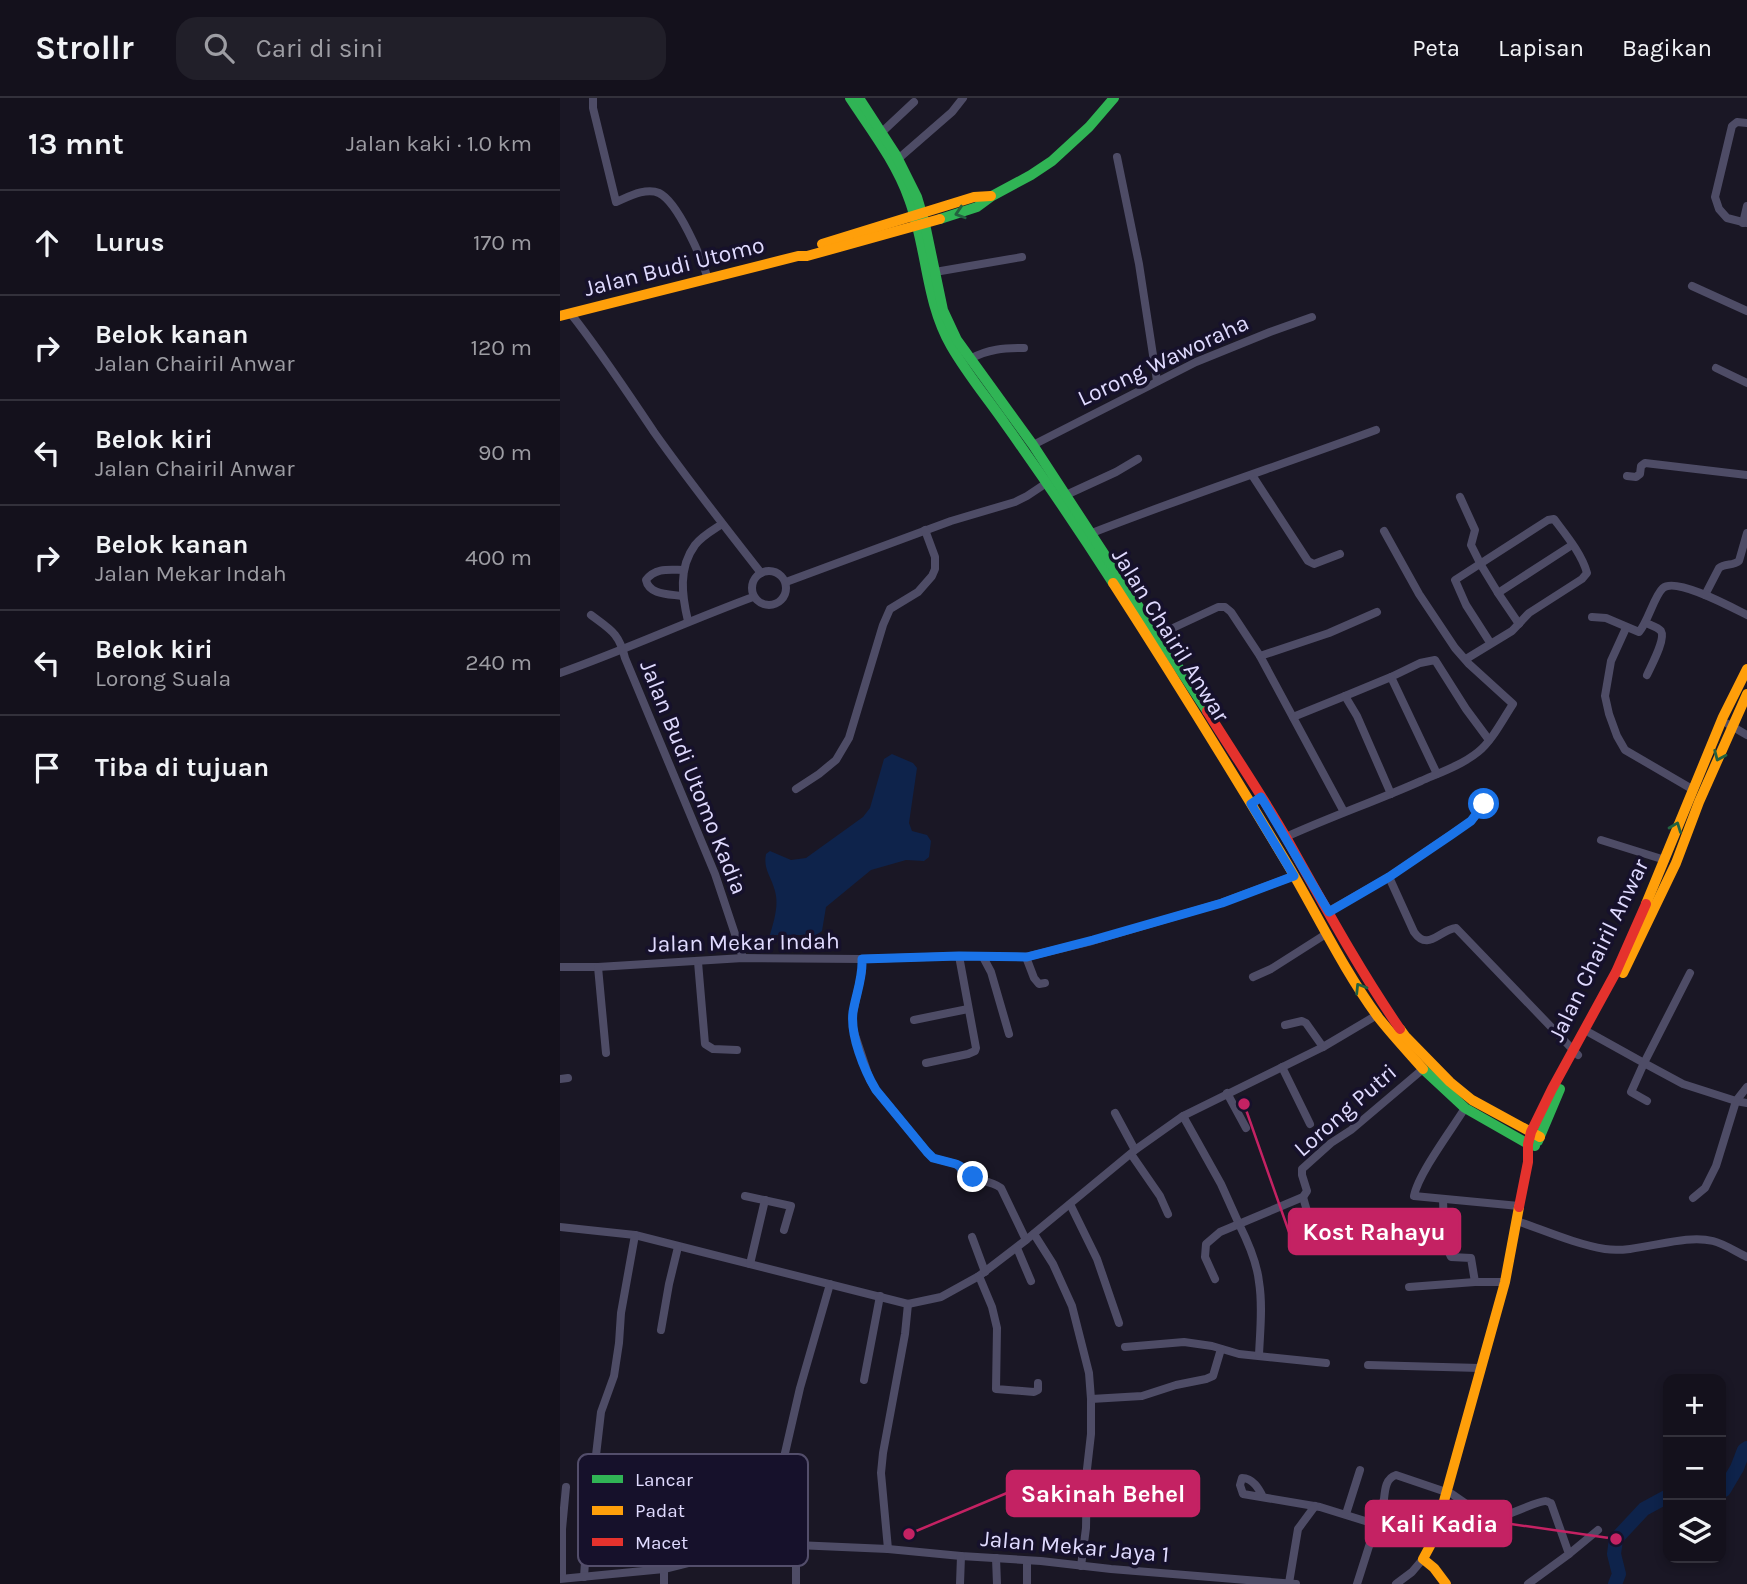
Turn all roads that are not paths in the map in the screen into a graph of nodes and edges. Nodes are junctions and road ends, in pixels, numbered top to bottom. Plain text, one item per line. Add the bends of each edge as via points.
1 (593, 98) edge
2 (850, 98) edge
3 (859, 98) edge
4 (963, 98) edge
5 (1114, 98) edge
6 (914, 103) dead end
7 (1747, 123) edge
8 (882, 132) junction
9 (1117, 157) dead end
10 (898, 159) junction
11 (1747, 206) edge
12 (920, 220) junction
13 (1745, 223) edge
14 (1022, 257) dead end
15 (935, 272) junction
16 (708, 279) junction
17 (1692, 286) dead end
18 (1747, 311) edge
19 (566, 315) edge
20 (1312, 317) dead end
21 (1024, 348) dead end
22 (970, 359) junction
23 (1716, 368) dead end
24 (1157, 381) junction
25 (1747, 383) edge
26 (1376, 430) dead end
27 (1033, 445) junction
28 (1138, 459) dead end
29 (1252, 475) junction
30 (1747, 475) edge
31 (1627, 476) dead end
32 (1050, 480) junction
33 (1066, 495) junction
34 (1460, 497) dead end
35 (722, 524) junction
36 (925, 530) junction
37 (1384, 531) dead end
38 (1092, 533) junction
39 (1747, 533) edge
40 (1572, 545) junction
41 (1340, 554) dead end
42 (1481, 565) junction
43 (684, 570) junction
44 (761, 573) junction
45 (786, 582) junction
46 (1498, 593) junction
47 (1704, 595) junction
48 (682, 596) junction
49 (753, 597) junction
50 (1377, 612) dead end
51 (591, 615) dead end
52 (1747, 615) edge
53 (1592, 617) dead end
54 (688, 621) junction
55 (1646, 622) junction
56 (1518, 624) junction
57 (1626, 628) junction
58 (1158, 635) junction
59 (1490, 644) junction
60 (623, 649) junction
61 (1260, 656) junction
62 (1466, 659) junction
63 (1747, 669) edge
64 (560, 673) edge
65 (1647, 675) dead end
66 (1391, 677) junction
67 (1747, 694) edge
68 (1345, 696) junction
69 (1293, 717) junction
70 (1727, 723) junction
71 (1747, 735) edge
72 (1489, 740) junction
73 (1437, 774) junction
74 (796, 789) dead end
75 (1692, 789) junction
76 (1391, 794) junction
77 (1485, 800) dead end
78 (1256, 801) junction
79 (1344, 812) junction
80 (1286, 837) junction
81 (1601, 840) dead end
82 (1665, 860) junction
83 (1294, 876) junction
84 (1389, 877) junction
85 (1329, 912) junction
86 (1326, 934) junction
87 (959, 956) junction
88 (983, 957) junction
89 (1027, 957) junction
90 (743, 958) junction
91 (862, 959) junction
92 (698, 962) junction
93 (560, 967) edge
94 (598, 967) junction
95 (1690, 973) dead end
96 (1253, 977) dead end
97 (1045, 984) dead end
98 (968, 1009) junction
99 (1377, 1015) junction
100 (915, 1020) dead end
101 (1285, 1025) dead end
102 (1590, 1032) junction
103 (1009, 1034) dead end
104 (1323, 1047) junction
105 (737, 1050) dead end
106 (606, 1053) dead end
107 (1576, 1053) junction
108 (926, 1062) dead end
109 (1644, 1063) junction
110 (1282, 1067) junction
111 (1423, 1069) junction
112 (1747, 1087) edge
113 (1227, 1093) junction
114 (1647, 1101) dead end
115 (1736, 1101) junction
116 (1747, 1103) edge
117 (1465, 1108) junction
118 (1115, 1113) dead end
119 (1183, 1116) junction
120 (1310, 1124) dead end
121 (1246, 1128) dead end
122 (1533, 1143) junction
123 (1133, 1152) junction
124 (745, 1196) dead end
125 (1303, 1197) junction
126 (1693, 1198) dead end
127 (765, 1200) junction
128 (1443, 1200) junction
129 (1070, 1204) junction
130 (1519, 1206) junction
131 (1168, 1214) dead end
132 (1517, 1221) junction
133 (1240, 1224) junction
134 (560, 1227) edge
135 (784, 1230) dead end
136 (1034, 1234) junction
137 (635, 1236) junction
138 (972, 1237) dead end
139 (1026, 1240) junction
140 (1317, 1246) dead end
141 (678, 1247) junction
142 (1017, 1248) junction
143 (1747, 1257) edge
144 (750, 1264) junction
145 (982, 1274) junction
146 (1215, 1279) dead end
147 (1031, 1281) dead end
148 (1475, 1282) junction
149 (1505, 1282) junction
150 (830, 1284) junction
151 (1409, 1287) dead end
152 (880, 1296) junction
153 (908, 1304) junction
154 (1119, 1323) dead end
155 (661, 1329) dead end
156 (1125, 1347) dead end
157 (1221, 1349) junction
158 (1259, 1355) junction
159 (1326, 1363) dead end
160 (1368, 1365) dead end
161 (1480, 1368) junction
162 (864, 1380) dead end
163 (1038, 1384) dead end
164 (1091, 1399) junction
165 (596, 1454) edge
166 (785, 1454) edge
167 (1360, 1470) dead end
168 (565, 1487) dead end
169 (1446, 1493) junction
170 (1263, 1497) dead end
171 (1315, 1506) junction
172 (1346, 1514) junction
173 (1375, 1524) junction
174 (1598, 1530) dead end
175 (808, 1546) edge
176 (888, 1549) junction
177 (1569, 1554) junction
178 (961, 1556) junction
179 (996, 1558) junction
180 (1423, 1559) junction
181 (1027, 1561) junction
182 (585, 1566) edge
183 (675, 1566) edge
184 (794, 1566) edge
185 (1081, 1566) junction
186 (664, 1569) junction
187 (584, 1577) junction
188 (561, 1578) edge
189 (615, 1579) edge
190 (1204, 1580) edge
191 (1289, 1583) edge
192 (664, 1584) edge
193 (796, 1584) edge
194 (960, 1584) edge
195 (996, 1584) edge
196 (1027, 1584) edge
197 (1296, 1584) edge
198 (1357, 1584) edge
199 (1396, 1584) edge
200 (1446, 1584) edge
201 (1528, 1584) edge

1 - 16 street via 616,202 651,191 668,200 694,243
2 - 12 main road, Jalan Chairil Anwar via 888,157
3 - 8 main road, Jalan Chairil Anwar
4 - 10 street
5 - 12 main road, Jalan Budi Utomo via 1089,127 1031,175 992,196 974,197
6 - 8 street
7 - 13 street via 1732,126 1715,197 1723,215
8 - 10 main road, Jalan Chairil Anwar
9 - 24 street
10 - 12 main road, Jalan Chairil Anwar via 913,189
11 - 13 street
12 - 15 main road, Jalan Chairil Anwar
12 - 16 main road, Jalan Budi Utomo
12 - 32 main road, Jalan Chairil Anwar via 929,287 942,329
14 - 15 street
15 - 22 main road, Jalan Chairil Anwar via 946,318
16 - 19 main road, Jalan Budi Utomo
17 - 18 street
19 - 35 street via 600,351
20 - 24 street, Lorong Waworaha
21 - 22 street via 996,348
22 - 27 main road, Jalan Chairil Anwar
23 - 25 street
24 - 27 street, Lorong Waworaha
26 - 29 street
27 - 32 main road, Jalan Chairil Anwar
28 - 33 street
29 - 38 street
29 - 41 street via 1308,561 1314,564
30 - 31 street via 1645,463 1636,477
32 - 33 main road, Jalan Chairil Anwar
32 - 36 street via 1015,502
32 - 78 main road, Jalan Chairil Anwar
33 - 38 main road, Jalan Chairil Anwar
34 - 42 street via 1475,530 1471,545
35 - 43 street via 695,545
35 - 44 street
36 - 45 street
36 - 74 street via 935,557 932,576 887,613 853,729 842,751
37 - 62 street via 1419,594
38 - 58 main road, Jalan Chairil Anwar
39 - 47 street via 1739,561 1719,568
40 - 42 street via 1550,519
40 - 46 street
40 - 56 street via 1587,573
42 - 46 street
42 - 59 street via 1454,583
43 - 48 street
43 - 48 street via 663,569 646,580 650,589
44 - 45 street via 778,573
44 - 49 street via 752,583
45 - 49 street via 785,595 776,605 767,606
46 - 56 street
47 - 52 street
47 - 55 street via 1666,587
48 - 54 street
49 - 54 street
50 - 61 street
51 - 60 street, Jalan Budi Utomo Kadia via 612,631
53 - 57 street
54 - 60 street
55 - 57 street via 1639,632
55 - 65 street via 1662,636
56 - 59 street
57 - 75 street via 1611,661 1605,696 1617,736 1625,750
58 - 61 street via 1224,607
58 - 78 main road, Jalan Chairil Anwar
59 - 62 street
60 - 64 street
60 - 90 street, Jalan Budi Utomo Kadia via 715,874
61 - 69 street
62 - 72 street via 1513,704
63 - 70 main road, Jalan Chairil Anwar
66 - 68 street
66 - 72 street via 1435,660
66 - 73 street
67 - 70 main road, Jalan Chairil Anwar
68 - 69 street
68 - 76 street
69 - 79 street
70 - 71 street
70 - 75 main road, Jalan Chairil Anwar
70 -> 102 main road, Jalan Chairil Anwar via 1676,863
72 - 73 street via 1474,755
73 - 76 street
82 -> 75 main road, Jalan Chairil Anwar
76 - 79 street
77 - 84 street via 1471,821
78 - 80 main road, Jalan Chairil Anwar
78 - 83 main road, Jalan Chairil Anwar
79 - 80 street
80 - 85 main road, Jalan Chairil Anwar
81 - 82 street
82 - 107 main road, Jalan Chairil Anwar
83 - 86 main road, Jalan Chairil Anwar
83 - 89 street, Jalan Mekar Indah via 1222,903
84 - 85 street
84 - 107 street via 1420,939 1456,928
85 - 122 main road, Jalan Chairil Anwar via 1405,1036 1450,1082
86 - 96 street
99 -> 86 main road, Jalan Chairil Anwar
87 - 88 street, Jalan Mekar Indah
87 - 91 street, Jalan Mekar Indah
87 - 98 street
88 - 89 street, Jalan Mekar Indah
88 - 103 street
89 - 97 street via 1035,981
90 - 91 street, Jalan Mekar Indah
90 - 92 street, Jalan Mekar Indah
91 - 139 street via 853,1029 870,1080 933,1158 956,1164 967,1176 1001,1188
92 - 94 street, Jalan Mekar Indah
92 - 105 street via 705,1045
93 - 94 street, Jalan Mekar Indah
94 - 106 street
95 - 109 street
98 - 100 street
98 - 108 street via 975,1051
99 - 104 street
99 - 111 main road, Jalan Chairil Anwar
101 - 104 street via 1306,1023
102 - 107 main road, Jalan Chairil Anwar
102 - 109 street
104 - 110 street
107 - 122 main road, Jalan Chairil Anwar via 1552,1089
109 - 114 street via 1631,1092
109 - 115 street via 1684,1084
110 - 113 street
110 - 120 street
111 - 117 main road, Jalan Chairil Anwar
111 - 125 street, Lorong Putri via 1302,1169 1307,1191
112 - 115 street
113 - 119 street
113 - 121 street
115 - 116 street
115 - 126 street via 1716,1166 1705,1188
117 - 122 main road, Jalan Chairil Anwar
117 - 128 street via 1413,1195
118 - 123 street
119 - 123 street
119 - 133 street
122 - 130 main road
123 - 129 street
123 - 131 street
124 - 127 street
125 - 133 street
125 - 140 street
127 - 135 street via 791,1206
127 - 144 street
128 - 130 street
128 - 148 street via 1449,1254 1471,1258
129 - 136 street
129 - 154 street via 1097,1259
130 - 132 main road
132 - 143 street via 1605,1249 1701,1239
132 - 149 main road
133 - 146 street via 1206,1244 1205,1257
133 - 158 street via 1259,1279
134 - 137 street
136 - 139 street
136 - 164 street via 1072,1306
137 - 141 street
137 - 165 street
138 - 145 street
139 - 142 street
141 - 144 street
141 - 155 street
142 - 145 street
142 - 147 street
144 - 150 street
145 - 153 street via 941,1297
145 - 163 street via 998,1328 996,1390 1034,1392
148 - 149 street
148 - 151 street
149 - 161 main road
150 - 152 street
150 - 166 street
152 - 153 street
152 - 162 street
153 - 176 street via 881,1473
156 - 157 street via 1184,1342
157 - 158 street
157 - 164 street via 1213,1376 1206,1379 1142,1396
158 - 159 street
160 - 161 street
161 - 169 main road
164 - 185 street
167 - 172 street
168 - 188 street
169 - 173 street via 1396,1475 1390,1477
169 - 177 street via 1491,1521 1540,1501 1551,1503
169 - 180 main road
170 - 171 street
171 - 172 street
171 - 191 street via 1298,1529
172 - 173 street
173 - 198 street
174 - 177 street
175 - 176 street, Jalan Mekar Jaya 1
176 - 178 street, Jalan Mekar Jaya 1
177 - 201 street
178 - 179 street, Jalan Mekar Jaya 1
178 - 194 street
179 - 181 street, Jalan Mekar Jaya 1
179 - 195 street
180 - 199 street
180 - 200 main road
181 - 185 street, Jalan Mekar Jaya 1
181 - 196 street
182 - 187 street
183 - 186 street, Jalan Mekar Jaya 1
184 - 193 street
185 - 190 street, Jalan Mekar Jaya 1
186 - 189 street, Jalan Mekar Jaya 1
186 - 192 street
187 - 188 street, Jalan Mekar Jaya 1
187 - 189 street, Jalan Mekar Jaya 1
190 - 191 street, Jalan Mekar Jaya 1
191 - 197 street, Jalan Mekar Jaya 1

